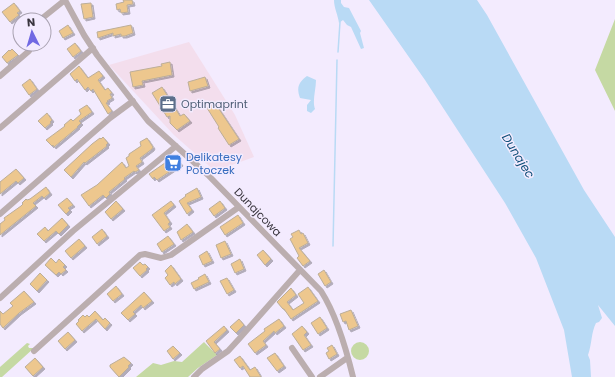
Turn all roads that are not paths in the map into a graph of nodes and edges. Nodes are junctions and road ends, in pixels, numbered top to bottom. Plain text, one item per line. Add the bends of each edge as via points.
1 (65, 0) edge
2 (50, 12) edge
3 (93, 48) junction
4 (29, 52) edge
5 (0, 76) edge
6 (133, 101) junction
7 (0, 128) edge
8 (176, 146) junction
9 (239, 207) junction
10 (0, 214) edge
11 (300, 270) junction
12 (0, 298) edge
13 (292, 348) dead end
14 (34, 351) dead end
15 (348, 358) junction
16 (194, 377) edge
17 (312, 377) edge
18 (320, 377) edge
19 (353, 377) edge

1 - 2 street
1 - 3 street, Dunajcowa
3 - 6 street, Dunajcowa
3 - 7 street
4 - 5 street
6 - 8 street, Dunajcowa via 148,121
6 - 10 street
8 - 9 street, Dunajcowa
8 - 12 street via 73,231
9 - 11 street, Dunajcowa
9 - 14 street via 171,255 161,258 140,255
11 - 15 street, Dunajcowa via 314,282 328,302
11 - 16 street via 228,351
13 - 17 street
15 - 18 street
15 - 19 street, Dunajcowa

